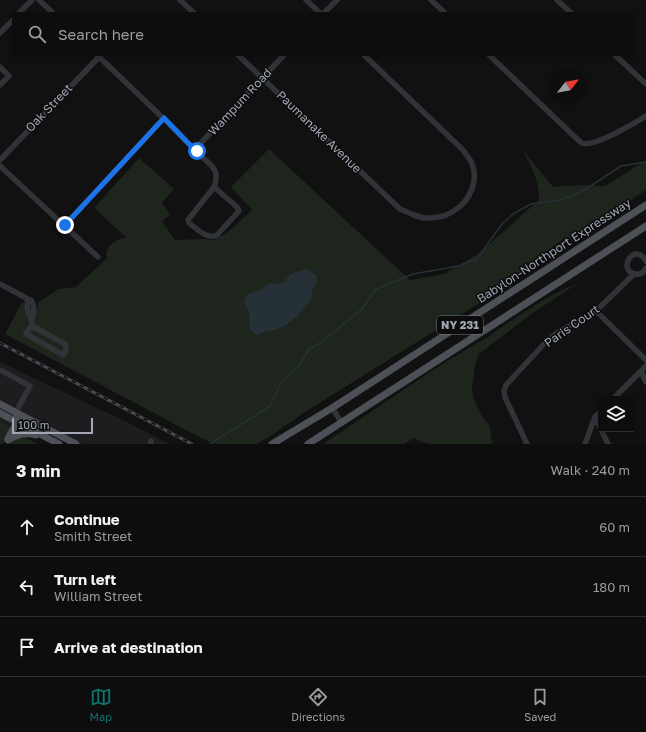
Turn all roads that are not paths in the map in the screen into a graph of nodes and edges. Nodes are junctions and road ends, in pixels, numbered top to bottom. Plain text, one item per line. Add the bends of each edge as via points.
1 (32, 0) edge
2 (39, 0) edge
3 (180, 0) edge
4 (306, 0) edge
5 (337, 0) edge
6 (431, 0) edge
7 (557, 0) edge
8 (20, 12) edge
9 (52, 12) edge
10 (193, 12) edge
11 (319, 12) edge
12 (325, 12) edge
13 (444, 12) edge
14 (570, 12) edge
15 (12, 21) edge
16 (0, 34) edge
17 (98, 56) edge
18 (239, 56) edge
19 (283, 56) edge
20 (365, 56) edge
21 (490, 56) edge
22 (616, 56) edge
23 (0, 67) edge
24 (262, 78) junction
25 (0, 84) edge
26 (646, 84) edge
27 (646, 116) edge
28 (164, 118) junction
29 (196, 148) junction
30 (0, 160) edge
31 (0, 166) edge
32 (214, 187) junction
33 (646, 205) edge
34 (65, 225) junction
35 (646, 226) edge
36 (98, 257) dead end
37 (646, 261) edge
38 (646, 268) edge
39 (634, 274) junction
40 (0, 284) edge
41 (596, 311) junction
42 (32, 326) junction
43 (646, 360) edge
44 (646, 366) edge
45 (0, 370) edge
46 (640, 371) junction
47 (646, 377) edge
48 (646, 382) edge
49 (616, 396) edge
50 (0, 404) edge
51 (332, 408) junction
52 (14, 412) junction
53 (0, 413) edge
54 (598, 414) edge
55 (595, 418) junction
56 (17, 422) junction
57 (342, 423) junction
58 (7, 442) edge
59 (56, 442) edge
60 (76, 444) edge
61 (272, 444) edge
62 (308, 444) edge
63 (527, 444) edge
64 (585, 444) edge
65 (608, 444) edge

1 - 8 street
2 - 9 street
3 - 10 street
4 - 11 street
5 - 12 street
6 - 13 street
7 - 14 street
15 - 16 street
17 - 28 street
17 - 30 street, Oak Street
18 - 24 street, Paumanake Avenue
19 - 24 street, Wampum Road
20 - 24 street, Paumanake Avenue via 472,161 475,173 473,185 463,204 451,213 428,219 400,209
21 - 27 street via 582,144 609,136
22 - 26 street
23 - 25 street via 9,76
24 - 29 street, Wampum Road
28 - 29 street via 192,147
28 - 34 street
29 - 32 street via 217,173
31 - 34 street
32 - 32 street via 188,221 203,233 213,237 239,211
33 - 51 main road, Babylon-Northport Expressway / NY 231
34 - 36 street
35 - 57 main road, NY 231
37 - 39 street via 637,254 629,258 627,267
38 - 39 street, Paris Court via 644,272
39 - 41 street, Paris Court
40 - 42 street via 28,299
41 - 43 street
41 - 63 street, Paris Court via 554,335 506,385 505,397
42 - 42 street via 65,344 66,350 63,354 26,334
44 - 46 street
45 - 52 street via 30,386
46 - 47 street
46 - 48 street
46 - 49 street
50 - 52 main road
51 - 57 street
51 - 61 main road, Babylon-Northport Expressway / NY 231
52 - 56 main road
52 - 60 main road
53 - 56 main road
54 - 55 street
55 - 64 street
55 - 65 street
56 - 58 main road
56 - 59 main road
57 - 62 main road, NY 231
58 - 59 main road via 16,435 27,433

